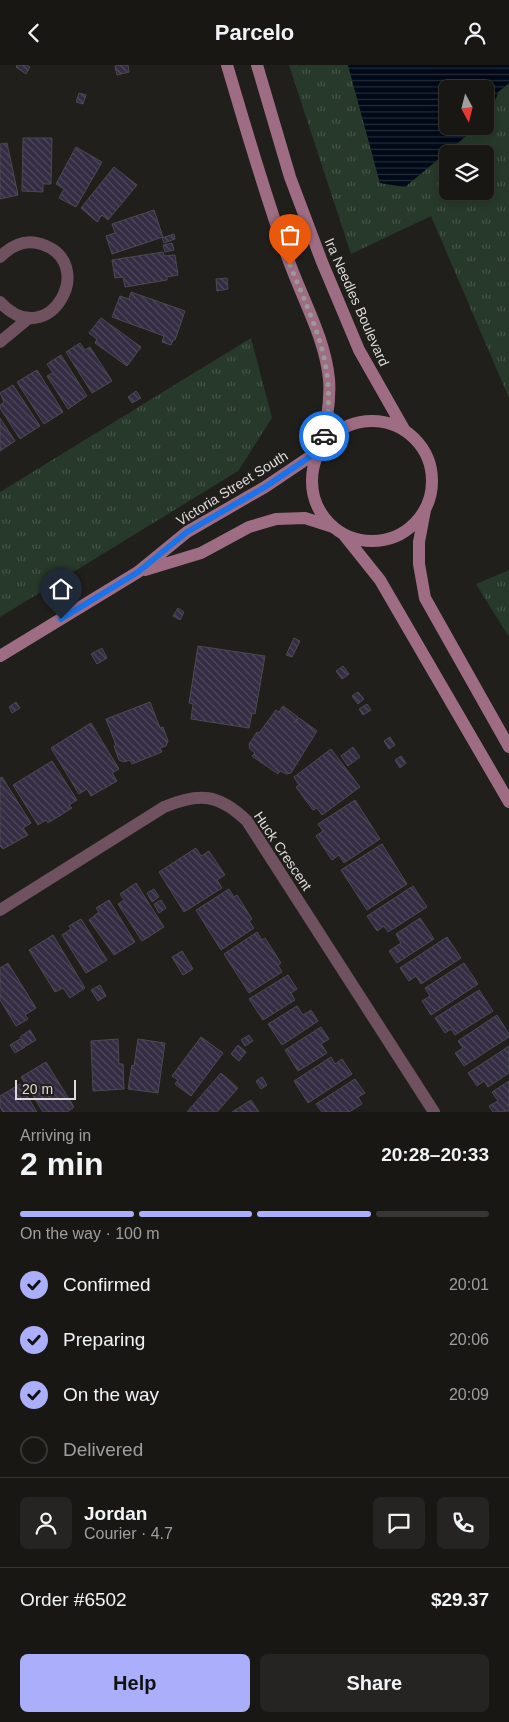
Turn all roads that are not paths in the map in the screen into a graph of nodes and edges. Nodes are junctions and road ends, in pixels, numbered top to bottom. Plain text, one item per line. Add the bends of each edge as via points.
1 (228, 65) edge
2 (257, 65) edge
3 (0, 257) edge
4 (0, 302) edge
5 (29, 318) junction
6 (0, 342) edge
7 (405, 431) junction
8 (320, 450) junction
9 (426, 508) junction
10 (339, 530) junction
11 (138, 572) junction
12 (0, 656) edge
13 (509, 747) edge
14 (509, 802) edge
15 (0, 911) edge
16 (434, 1112) edge

1 - 8 main road via 290,265 326,359 329,401
2 - 7 main road, Ira Needles Boulevard via 290,177 322,262 359,350
3 - 5 street via 20,243 33,242 46,245 64,263 68,275 62,300 54,310
4 - 5 street via 12,313
5 - 6 street
7 - 8 main road via 382,422 362,422 341,430
7 - 9 main road via 419,444 429,462 432,489
8 - 10 main road via 314,467 313,492 322,514
8 - 11 main road, Victoria Street South via 265,487 187,532
9 - 10 main road via 409,528 392,537 368,540
9 - 13 main road via 419,542 425,598
10 - 11 main road, Victoria Street South via 304,518 276,519 250,527 202,553
10 - 14 main road via 380,580
11 - 12 main road, Victoria Street South
15 - 16 street, Huck Crescent via 164,807 194,797 222,802 247,821

